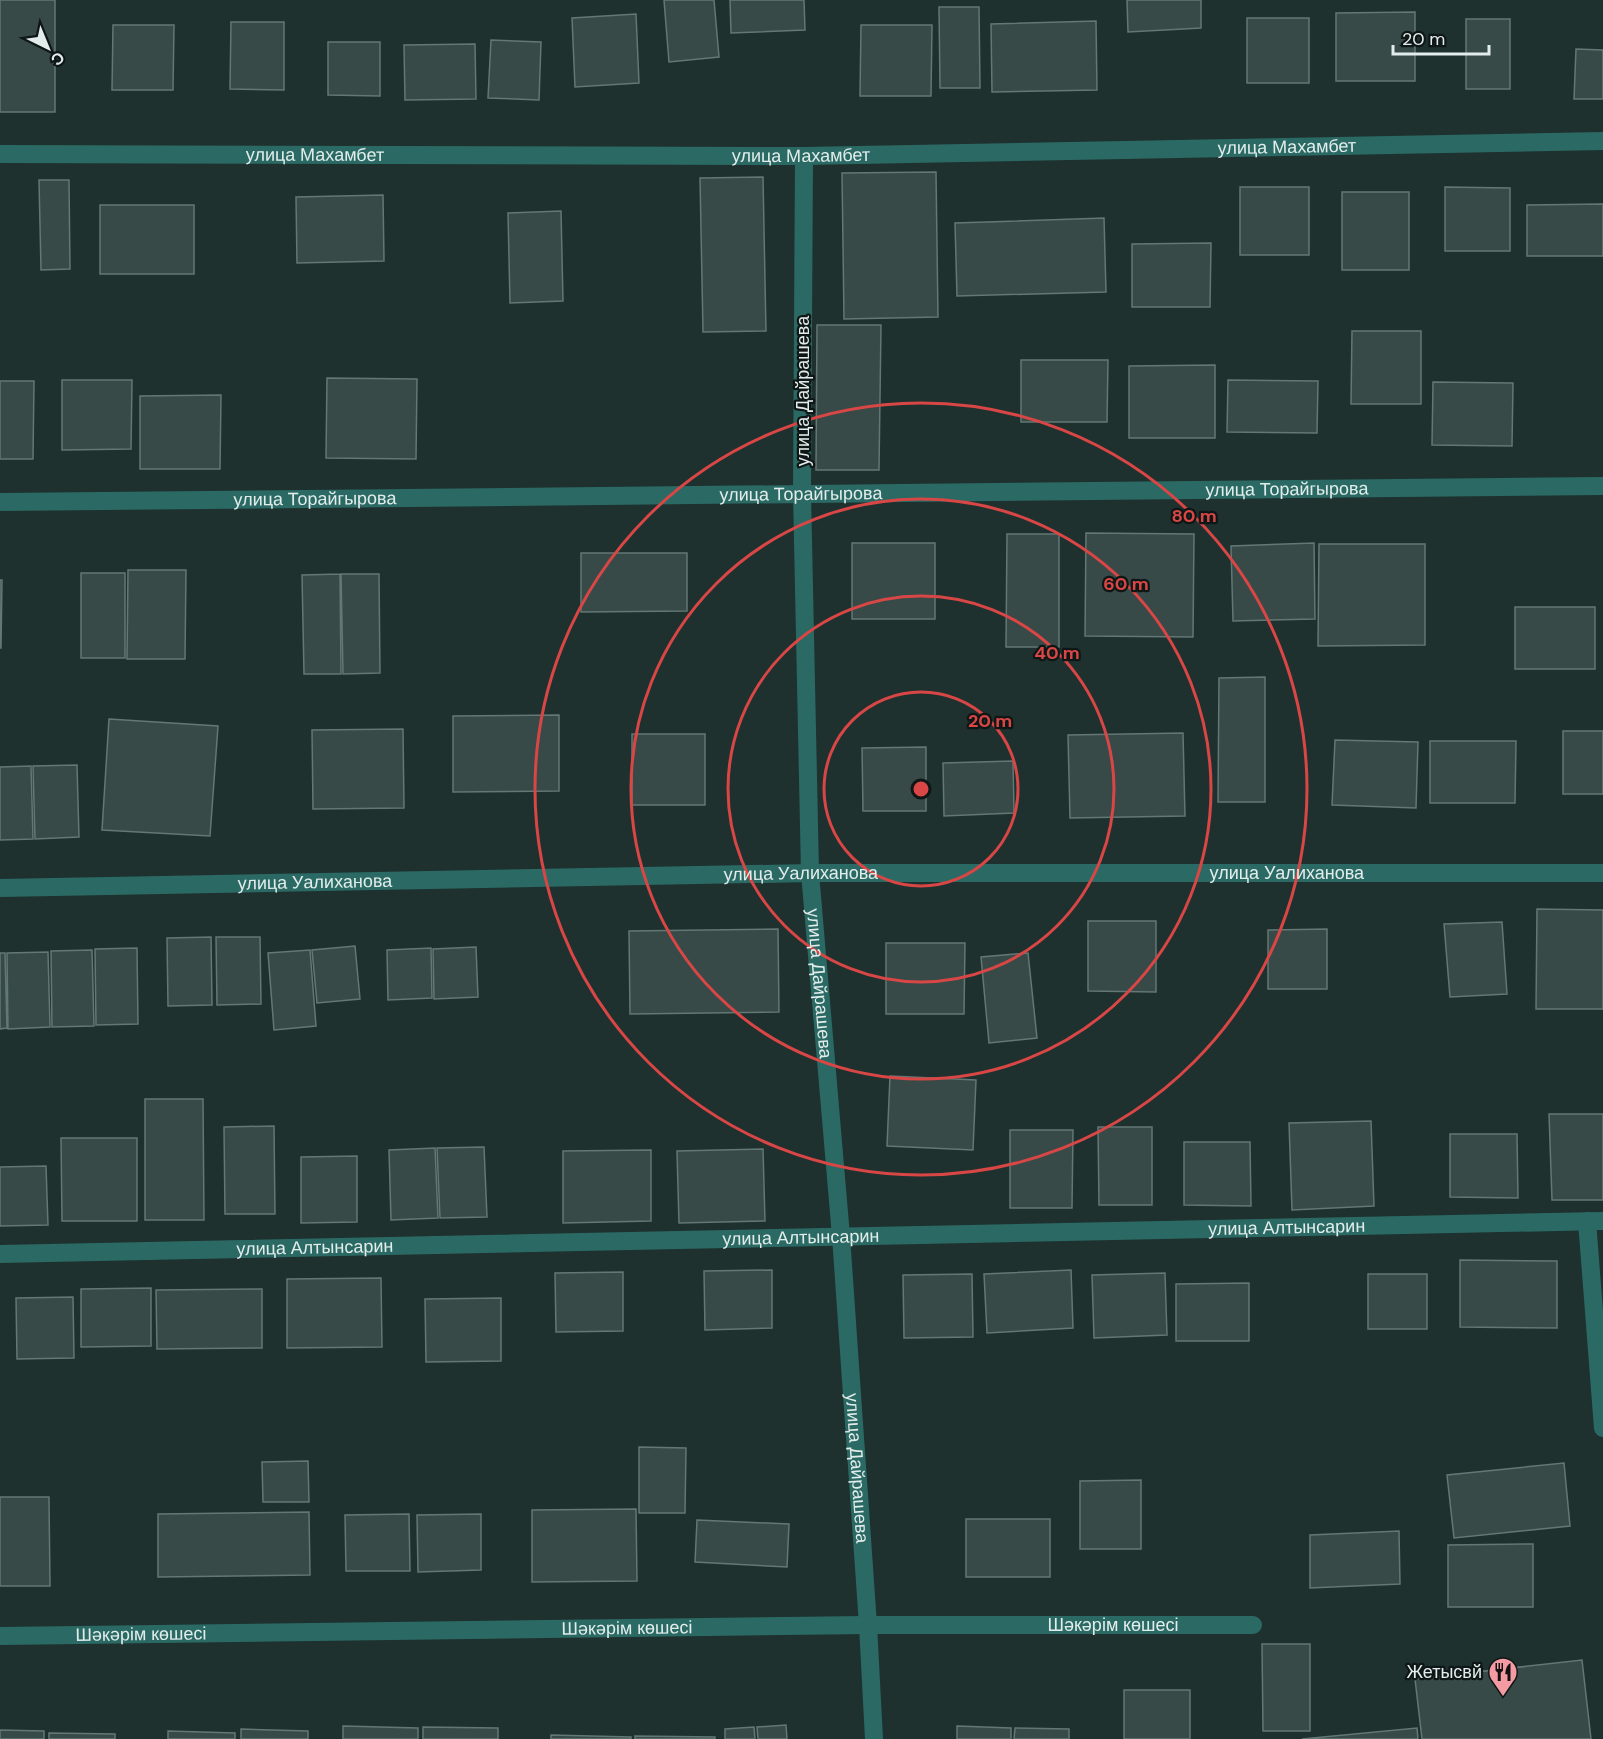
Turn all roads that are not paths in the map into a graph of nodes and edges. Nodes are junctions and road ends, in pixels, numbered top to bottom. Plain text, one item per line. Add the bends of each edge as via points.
1 (1603, 141) edge
2 (0, 154) edge
3 (804, 156) junction
4 (1603, 486) edge
5 (802, 493) junction
6 (0, 502) edge
7 (810, 873) junction
8 (1603, 873) edge
9 (0, 888) edge
10 (1595, 1221) edge
11 (840, 1236) junction
12 (0, 1254) edge
13 (1603, 1428) edge
14 (868, 1625) junction
15 (1253, 1625) dead end
16 (0, 1636) edge
17 (874, 1739) edge

1 - 3 street, улица Махамбет
2 - 3 street, улица Махамбет
3 - 5 street, улица Дайрашева
4 - 5 street, улица Торайгырова
5 - 6 street, улица Торайгырова
5 - 7 street, улица Дайрашева
7 - 8 street, улица Уалиханова
7 - 9 street, улица Уалиханова
7 - 11 street, улица Дайрашева
10 - 11 street, улица Алтынсарин
10 - 13 street
11 - 12 street, улица Алтынсарин
11 - 14 street, улица Дайрашева
14 - 15 street, Шәкәрім көшесі
14 - 16 street, Шәкәрім көшесі
14 - 17 street, улица Дайрашева

